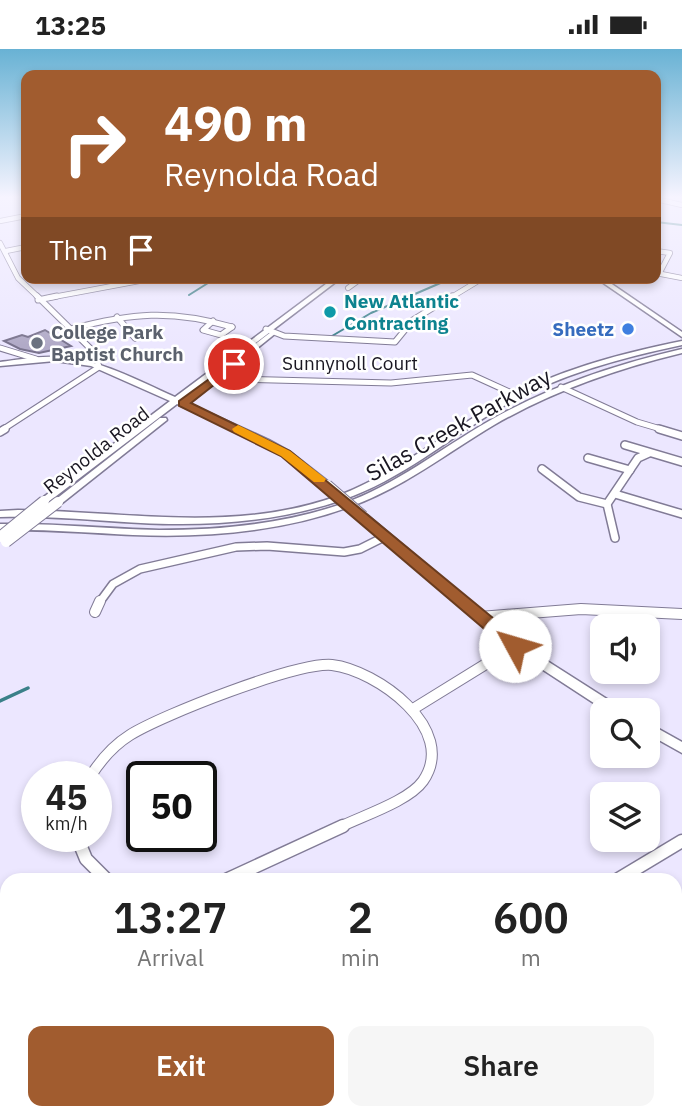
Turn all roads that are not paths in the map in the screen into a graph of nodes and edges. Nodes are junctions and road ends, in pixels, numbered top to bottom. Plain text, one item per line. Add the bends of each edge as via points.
1 (2, 246) edge
2 (21, 248) edge
3 (6, 251) junction
4 (661, 252) edge
5 (661, 268) edge
6 (661, 274) edge
7 (682, 278) edge
8 (21, 281) edge
9 (23, 284) edge
10 (123, 284) edge
11 (330, 284) edge
12 (338, 284) edge
13 (354, 284) edge
14 (473, 284) edge
15 (608, 284) edge
16 (616, 284) edge
17 (348, 288) dead end
18 (38, 300) junction
19 (117, 317) junction
20 (213, 321) junction
21 (682, 327) edge
22 (71, 329) junction
23 (269, 331) junction
24 (682, 335) edge
25 (135, 338) dead end
26 (682, 343) edge
27 (0, 348) edge
28 (682, 351) edge
29 (36, 359) junction
30 (0, 364) edge
31 (99, 367) junction
32 (220, 376) junction
33 (561, 387) junction
34 (518, 396) junction
35 (180, 402) junction
36 (0, 420) edge
37 (12, 424) junction
38 (0, 432) edge
39 (682, 436) edge
40 (466, 440) junction
41 (625, 445) dead end
42 (649, 453) junction
43 (588, 458) dead end
44 (682, 462) edge
45 (542, 469) dead end
46 (630, 470) junction
47 (615, 494) junction
48 (607, 504) junction
49 (0, 514) edge
50 (682, 514) edge
51 (0, 527) edge
52 (386, 536) junction
53 (615, 538) dead end
54 (2, 542) edge
55 (95, 612) dead end
56 (682, 614) edge
57 (480, 617) junction
58 (515, 646) junction
59 (597, 698) edge
60 (413, 709) junction
61 (660, 735) edge
62 (682, 748) edge
63 (102, 761) edge
64 (682, 841) edge
65 (83, 852) edge
66 (100, 873) edge
67 (241, 873) edge
68 (629, 873) edge

1 - 3 street
2 - 3 street
3 - 8 street
4 - 5 street via 670,253
6 - 7 street
9 - 18 street
10 - 18 street
11 - 23 main road, Reynolda Road
12 - 23 main road, Reynolda Road
13 - 17 street
14 - 23 street via 413,320 395,342 284,336
15 - 24 main road
16 - 21 main road
18 - 22 street
19 - 20 street via 156,311
19 - 22 street
19 - 25 street
20 - 20 street via 223,324 232,327 221,335 203,330
22 - 31 street via 95,353
23 - 32 main road, Reynolda Road
23 - 35 main road, Reynolda Road
26 - 34 main road, Silas Creek Parkway via 601,363
27 - 29 street
28 - 33 main road, Silas Creek Parkway via 619,366
29 - 30 main road
29 - 31 main road
31 - 35 main road
31 - 37 street
32 - 34 street, Sunnynoll Court via 391,383 472,375
32 - 35 main road, Reynolda Road
33 - 39 street via 637,422
33 - 40 main road, Silas Creek Parkway
34 - 40 main road via 520,400
34 - 49 main road, Silas Creek Parkway via 376,481 295,509 197,521
35 - 52 main road, bridge via 286,453
35 - 54 main road, Reynolda Road, bridge
35 - 54 main road, Reynolda Road, bridge via 44,501
36 - 37 street
37 - 38 street
40 - 51 main road, Silas Creek Parkway via 396,485 301,519 189,533
41 - 42 street
42 - 44 street
42 - 46 street via 638,458
43 - 46 street
45 - 48 street via 579,497
46 - 47 street
47 - 48 street
47 - 50 street
48 - 53 street
52 - 55 street via 344,552 243,546 164,562 117,582 104,593
52 - 57 main road
56 - 57 street via 561,609
57 - 58 main road
58 - 59 main road
58 - 60 street
60 - 63 street via 352,670 313,665 139,730
60 - 67 street via 426,734 430,755 427,774 418,787
61 - 62 main road
64 - 68 street
65 - 66 street

